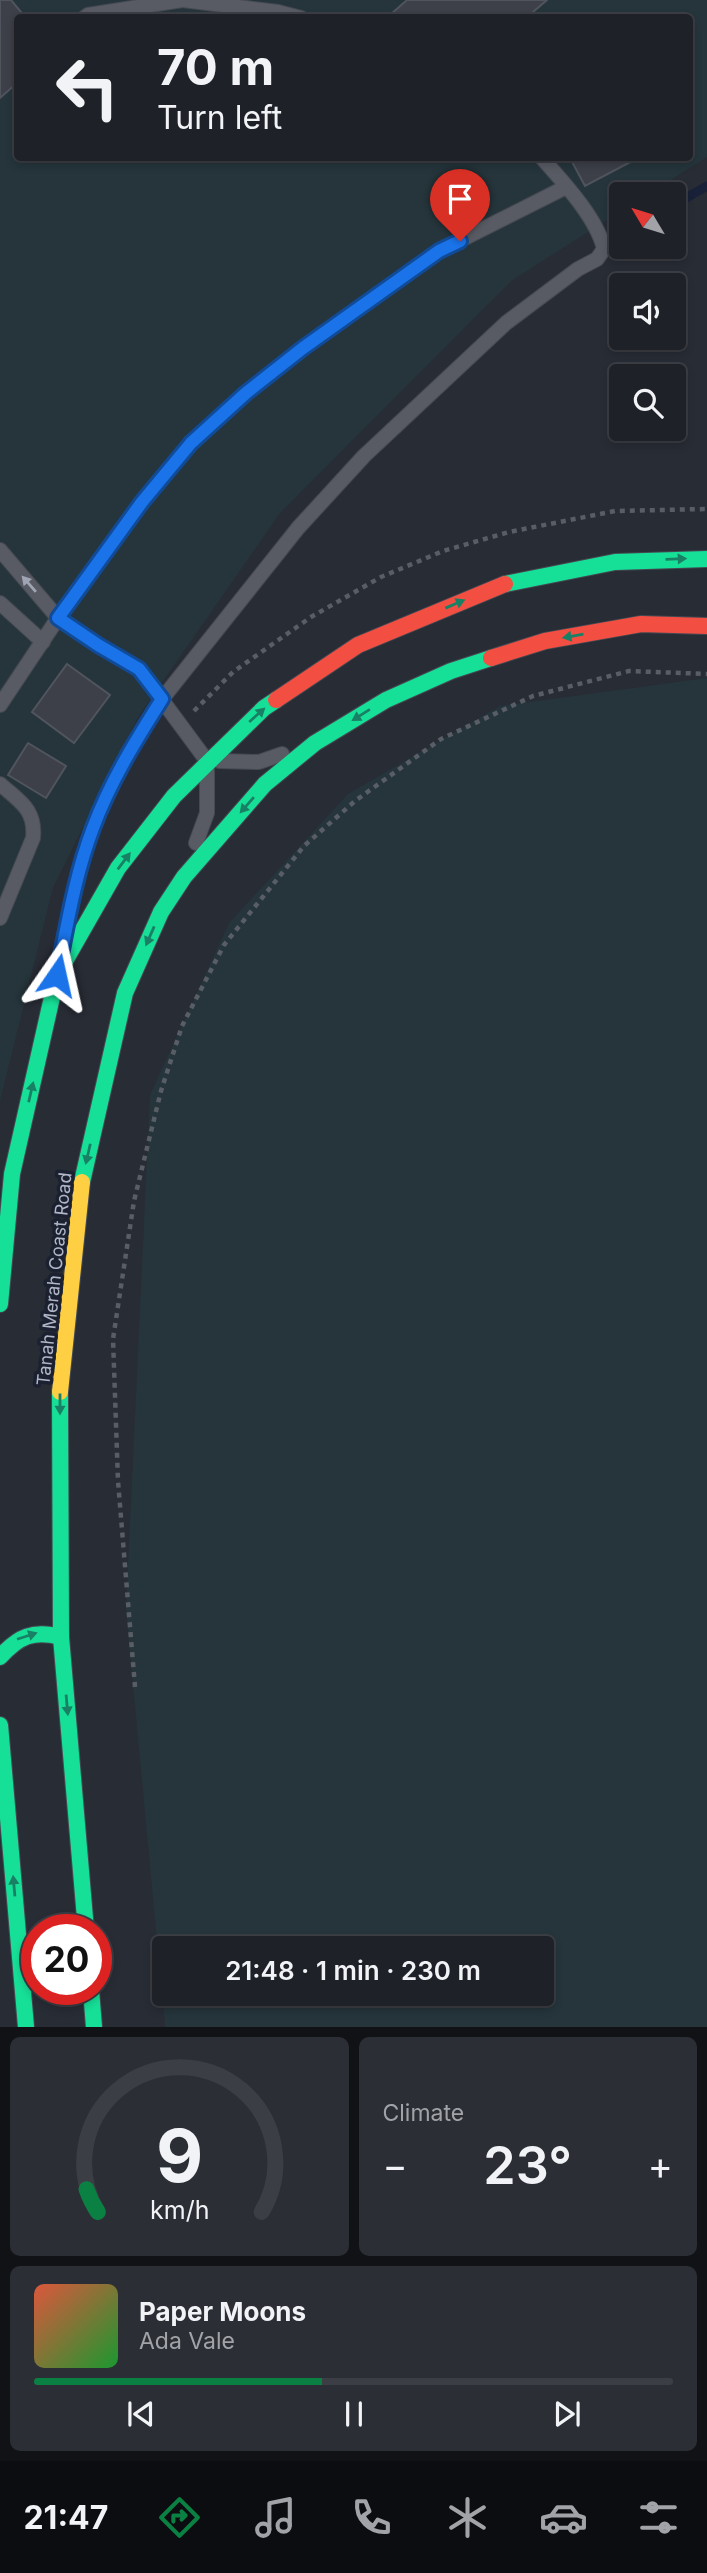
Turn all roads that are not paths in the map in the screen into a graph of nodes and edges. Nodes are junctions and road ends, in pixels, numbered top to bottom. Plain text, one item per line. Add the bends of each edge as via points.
1 (183, 0) edge
2 (94, 14) edge
3 (286, 14) edge
4 (544, 161) edge
5 (566, 187) junction
6 (0, 550) edge
7 (707, 559) edge
8 (0, 603) edge
9 (58, 618) junction
10 (707, 626) edge
11 (43, 642) junction
12 (162, 699) junction
13 (0, 705) edge
14 (315, 744) junction
15 (207, 761) junction
16 (0, 784) edge
17 (184, 877) junction
18 (0, 918) edge
19 (57, 975) junction
20 (0, 1304) edge
21 (61, 1637) junction
22 (0, 1657) edge
23 (0, 1725) edge
24 (85, 1914) edge
25 (92, 2005) edge
26 (26, 2027) edge
27 (94, 2027) edge

1 - 2 lane
1 - 3 lane
4 - 5 lane
5 - 9 lane via 439,251 246,393 191,443
5 - 12 lane via 601,235 604,248 597,259 506,323 364,456 298,528
9 -> 6 lane
15 -> 7 main road via 264,708 358,645 502,584 615,562
8 - 11 lane
9 - 11 lane
9 - 12 lane via 139,669
10 -> 14 main road, Tanah Merah Coast Road via 640,624 545,641 451,671 386,700
11 - 13 lane
12 - 15 lane
12 - 19 lane via 128,753 92,828 72,895
14 - 15 lane via 259,762
14 -> 17 main road, Tanah Merah Coast Road via 265,785
15 - 17 lane via 207,813
19 -> 15 main road via 118,868
16 - 18 lane via 27,807 34,824 33,838
17 -> 21 main road, Tanah Merah Coast Road via 161,912 125,993 80,1191 60,1376
20 -> 19 main road via 12,1174
22 -> 21 main road via 12,1642 28,1633
21 -> 24 main road, Tanah Merah Coast Road
26 -> 23 main road
25 - 27 main road

